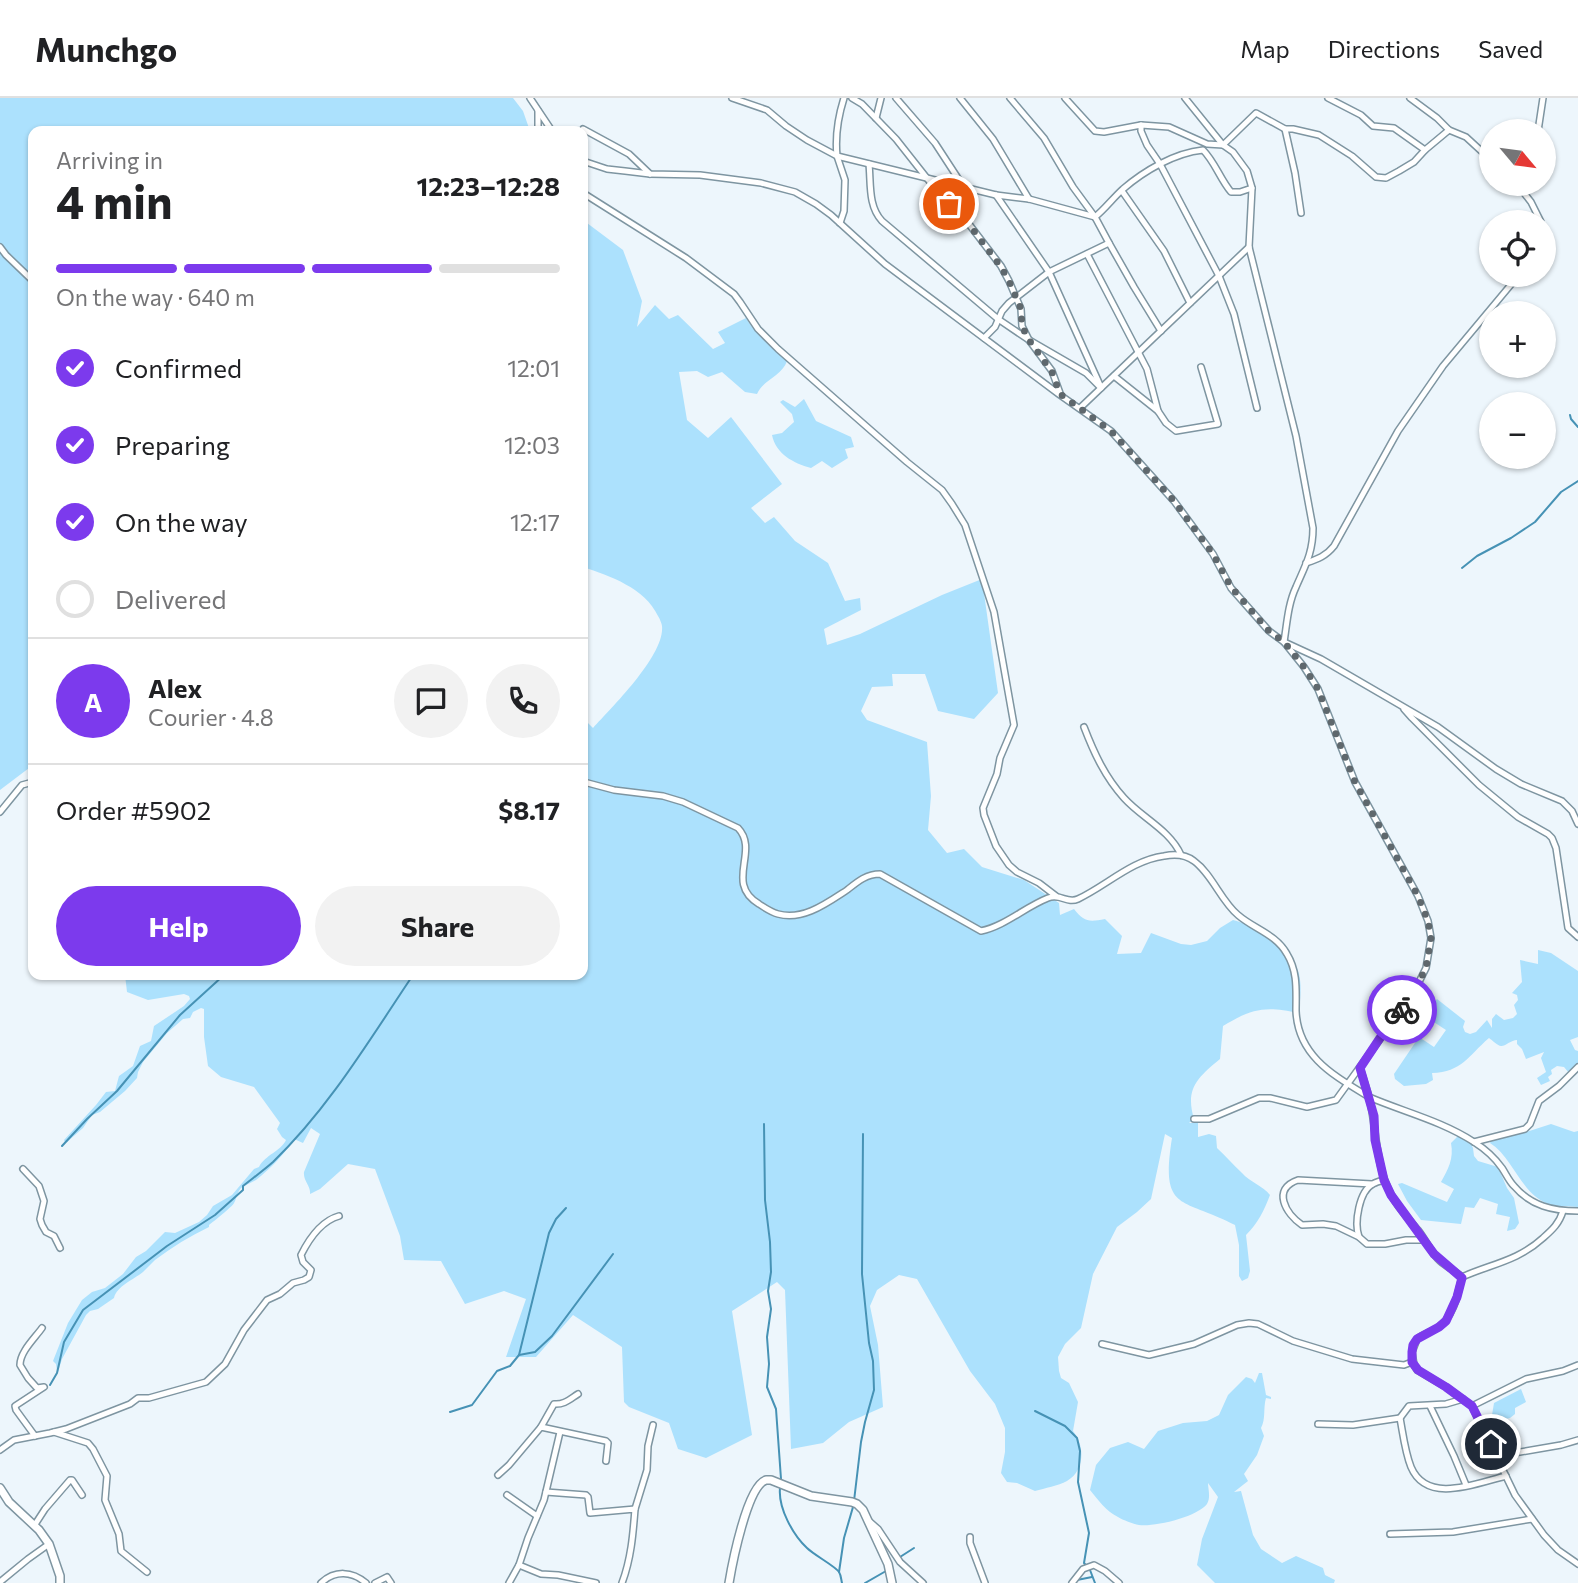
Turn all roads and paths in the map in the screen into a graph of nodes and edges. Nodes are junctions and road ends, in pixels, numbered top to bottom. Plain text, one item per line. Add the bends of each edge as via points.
1 (530, 98) edge
2 (732, 98) edge
3 (844, 98) edge
4 (852, 98) edge
5 (881, 98) edge
6 (896, 98) edge
7 (960, 98) edge
8 (1010, 98) edge
9 (1065, 98) edge
10 (1187, 98) edge
11 (1410, 98) edge
12 (1543, 98) edge
13 (1331, 99) edge
14 (538, 111) junction
15 (876, 118) junction
16 (1540, 119) edge
17 (1140, 125) junction
18 (538, 126) edge
19 (548, 126) edge
20 (1285, 129) junction
21 (1449, 130) junction
22 (588, 132) edge
23 (1223, 145) junction
24 (1479, 149) edge
25 (1425, 150) junction
26 (837, 156) junction
27 (588, 163) edge
28 (869, 164) junction
29 (1160, 164) junction
30 (650, 174) junction
31 (927, 177) junction
32 (963, 186) junction
33 (1252, 188) junction
34 (1122, 191) junction
35 (996, 195) junction
36 (588, 196) edge
37 (1029, 199) junction
38 (1301, 214) dead end
39 (1095, 217) junction
40 (840, 223) junction
41 (1109, 243) junction
42 (0, 247) edge
43 (1249, 247) junction
44 (1087, 254) junction
45 (1049, 271) junction
46 (1219, 275) junction
47 (28, 276) edge
48 (1509, 287) edge
49 (1016, 298) junction
50 (1190, 303) junction
51 (998, 319) junction
52 (1161, 331) junction
53 (984, 338) junction
54 (1029, 340) junction
55 (1137, 354) junction
56 (1201, 367) dead end
57 (1114, 376) junction
58 (1101, 388) junction
59 (1060, 394) junction
60 (1080, 408) junction
61 (1257, 408) dead end
62 (1158, 411) junction
63 (1306, 563) junction
64 (1284, 642) junction
65 (1402, 706) junction
66 (1084, 727) dead end
67 (28, 783) edge
68 (588, 783) edge
69 (0, 812) edge
70 (1578, 824) edge
71 (1181, 855) junction
72 (1056, 896) junction
73 (1578, 937) edge
74 (1578, 1067) edge
75 (1360, 1068) junction
76 (1349, 1084) junction
77 (1369, 1097) junction
78 (1194, 1119) dead end
79 (1474, 1142) junction
80 (23, 1169) dead end
81 (1384, 1180) junction
82 (1372, 1184) junction
83 (1563, 1211) junction
84 (1578, 1211) edge
85 (339, 1216) dead end
86 (1359, 1237) junction
87 (1424, 1240) junction
88 (60, 1248) dead end
89 (1462, 1278) junction
90 (42, 1328) dead end
91 (1102, 1344) dead end
92 (1412, 1362) junction
93 (1578, 1365) edge
94 (578, 1394) dead end
95 (1463, 1399) junction
96 (1430, 1406) junction
97 (1472, 1406) junction
98 (1400, 1418) junction
99 (1318, 1424) dead end
100 (653, 1425) dead end
101 (541, 1427) junction
102 (54, 1432) junction
103 (560, 1432) junction
104 (35, 1436) junction
105 (1578, 1440) edge
106 (0, 1450) edge
107 (1497, 1456) junction
108 (606, 1461) dead end
109 (498, 1475) dead end
110 (1506, 1475) junction
111 (1466, 1485) junction
112 (0, 1488) edge
113 (546, 1492) junction
114 (82, 1495) dead end
115 (507, 1496) dead end
116 (635, 1509) junction
117 (537, 1516) junction
118 (1532, 1519) junction
119 (868, 1520) junction
120 (34, 1526) junction
121 (1390, 1534) dead end
122 (970, 1537) dead end
123 (49, 1544) junction
124 (1578, 1564) edge
125 (519, 1565) junction
126 (147, 1572) dead end
127 (0, 1583) edge
128 (60, 1583) edge
129 (321, 1583) edge
130 (366, 1583) edge
131 (375, 1583) edge
132 (391, 1583) edge
133 (509, 1583) edge
134 (596, 1583) edge
135 (622, 1583) edge
136 (729, 1583) edge
137 (892, 1583) edge
138 (923, 1583) edge
139 (985, 1583) edge
140 (1072, 1583) edge
141 (1119, 1583) edge

1 - 14 street
2 - 26 street via 767,110
3 - 26 street
4 - 15 street
5 - 15 street
6 - 32 street via 935,143
7 - 37 street via 993,139
8 - 39 street via 1044,138
9 - 17 street via 1095,131
10 - 23 street
11 - 21 street
12 - 16 street
13 - 25 street via 1373,127 1394,128
14 - 18 street
14 - 19 street
15 - 31 street
17 - 23 street via 1169,127 1207,144
17 - 29 street
20 - 23 street via 1256,113
20 - 25 street via 1319,135 1376,177 1399,171
20 - 38 street
21 - 24 street
21 - 25 street
22 - 30 street via 629,154
23 - 33 street via 1247,171
26 - 28 street
26 - 40 street via 845,180
27 - 30 street
28 - 31 street
28 - 51 street via 875,214
29 - 33 street via 1203,150 1231,192
29 - 34 street
29 - 46 street
30 - 40 street via 761,183 795,192
31 - 32 street
31 - 49 street via 994,257
32 - 35 street
33 - 43 street
34 - 39 street
34 - 50 street via 1164,251
35 - 37 street
35 - 45 street
36 - 72 street via 734,294 771,342 942,490 952,504 965,525 994,612 1014,725 984,815 1009,865
37 - 39 street
39 - 41 street
40 - 53 street via 885,264
41 - 44 street
41 - 52 street
42 - 47 street
43 - 46 street
43 - 63 street via 1309,504 1313,543
44 - 45 street
44 - 55 street
45 - 49 street
45 - 58 street
46 - 50 street
46 - 61 street via 1234,314
48 - 63 street via 1443,366 1405,421 1329,552
49 - 51 street
49 - 54 street
50 - 52 street
51 - 53 street
51 - 54 street
52 - 55 street
53 - 59 street
54 - 58 street via 1086,373
54 - 59 street via 1052,372
55 - 57 street
55 - 62 street via 1147,369
56 - 62 street via 1218,424 1176,431
57 - 58 street
57 - 62 street
58 - 60 street
59 - 60 street
60 - 64 street via 1111,431 1174,501 1231,587
63 - 64 street via 1290,603
64 - 65 street
64 - 75 street via 1318,689 1355,782 1418,896 1431,938 1426,968 1414,992
65 - 70 street via 1513,779 1562,800
65 - 73 street via 1479,785 1552,838 1568,928
66 - 71 street via 1098,762 1123,797 1172,839
67 - 69 street
68 - 72 street via 663,796 738,828 746,845 745,891 776,914 809,912 871,874 885,876 981,931
71 - 72 street via 1144,861 1074,901
71 - 76 street via 1195,861 1235,913 1271,935 1287,952 1297,981 1300,1031 1323,1067
74 - 79 street via 1539,1101 1525,1129
75 - 76 street
75 - 77 street
76 - 77 street
76 - 78 street via 1336,1100 1314,1107 1259,1098 1209,1119
77 - 79 street
77 - 81 street
79 - 83 street via 1526,1198
80 - 88 street via 39,1186 44,1201 42,1225
81 - 82 street
81 - 87 street
82 - 86 street via 1357,1216
82 - 86 street via 1298,1180 1284,1191 1286,1210 1302,1225 1336,1226
83 - 84 street
83 - 89 street via 1559,1223 1525,1252
85 - 102 street via 312,1236 301,1255 311,1270 309,1277 267,1300 225,1364 206,1382 138,1398
86 - 87 street via 1367,1244
87 - 89 street via 1441,1262
89 - 92 street via 1446,1321 1417,1339
90 - 104 street via 20,1365 37,1388 44,1387 15,1406
91 - 92 street via 1149,1355 1249,1323 1352,1359
92 - 95 street
93 - 97 street via 1526,1379
94 - 101 street via 554,1404
95 - 96 street
95 - 97 street
96 - 98 street via 1409,1406
96 - 111 street
97 - 107 street
98 - 99 street via 1353,1425
98 - 111 street via 1419,1480 1446,1490
100 - 116 street via 647,1470
101 - 103 street
101 - 109 street
102 - 104 street
102 - 126 street via 88,1443 93,1449 107,1476 105,1500 121,1551
103 - 108 street via 606,1441
103 - 113 street
104 - 106 street via 14,1440
105 - 107 street
107 - 110 street
110 - 111 street
110 - 118 street
112 - 120 street
113 - 116 street via 586,1495 590,1513
113 - 117 street
114 - 120 street via 70,1480
115 - 117 street
116 - 135 street
117 - 125 street
118 - 121 street via 1453,1532
118 - 124 street via 1558,1550
119 - 136 street via 854,1503 811,1496 771,1480 762,1482 741,1525
119 - 137 street
119 - 138 street
120 - 123 street
122 - 139 street
123 - 127 street
123 - 128 street
125 - 133 street
125 - 134 street via 541,1574
129 - 130 street via 331,1576 350,1574
131 - 132 street via 387,1577
140 - 141 street via 1094,1565

